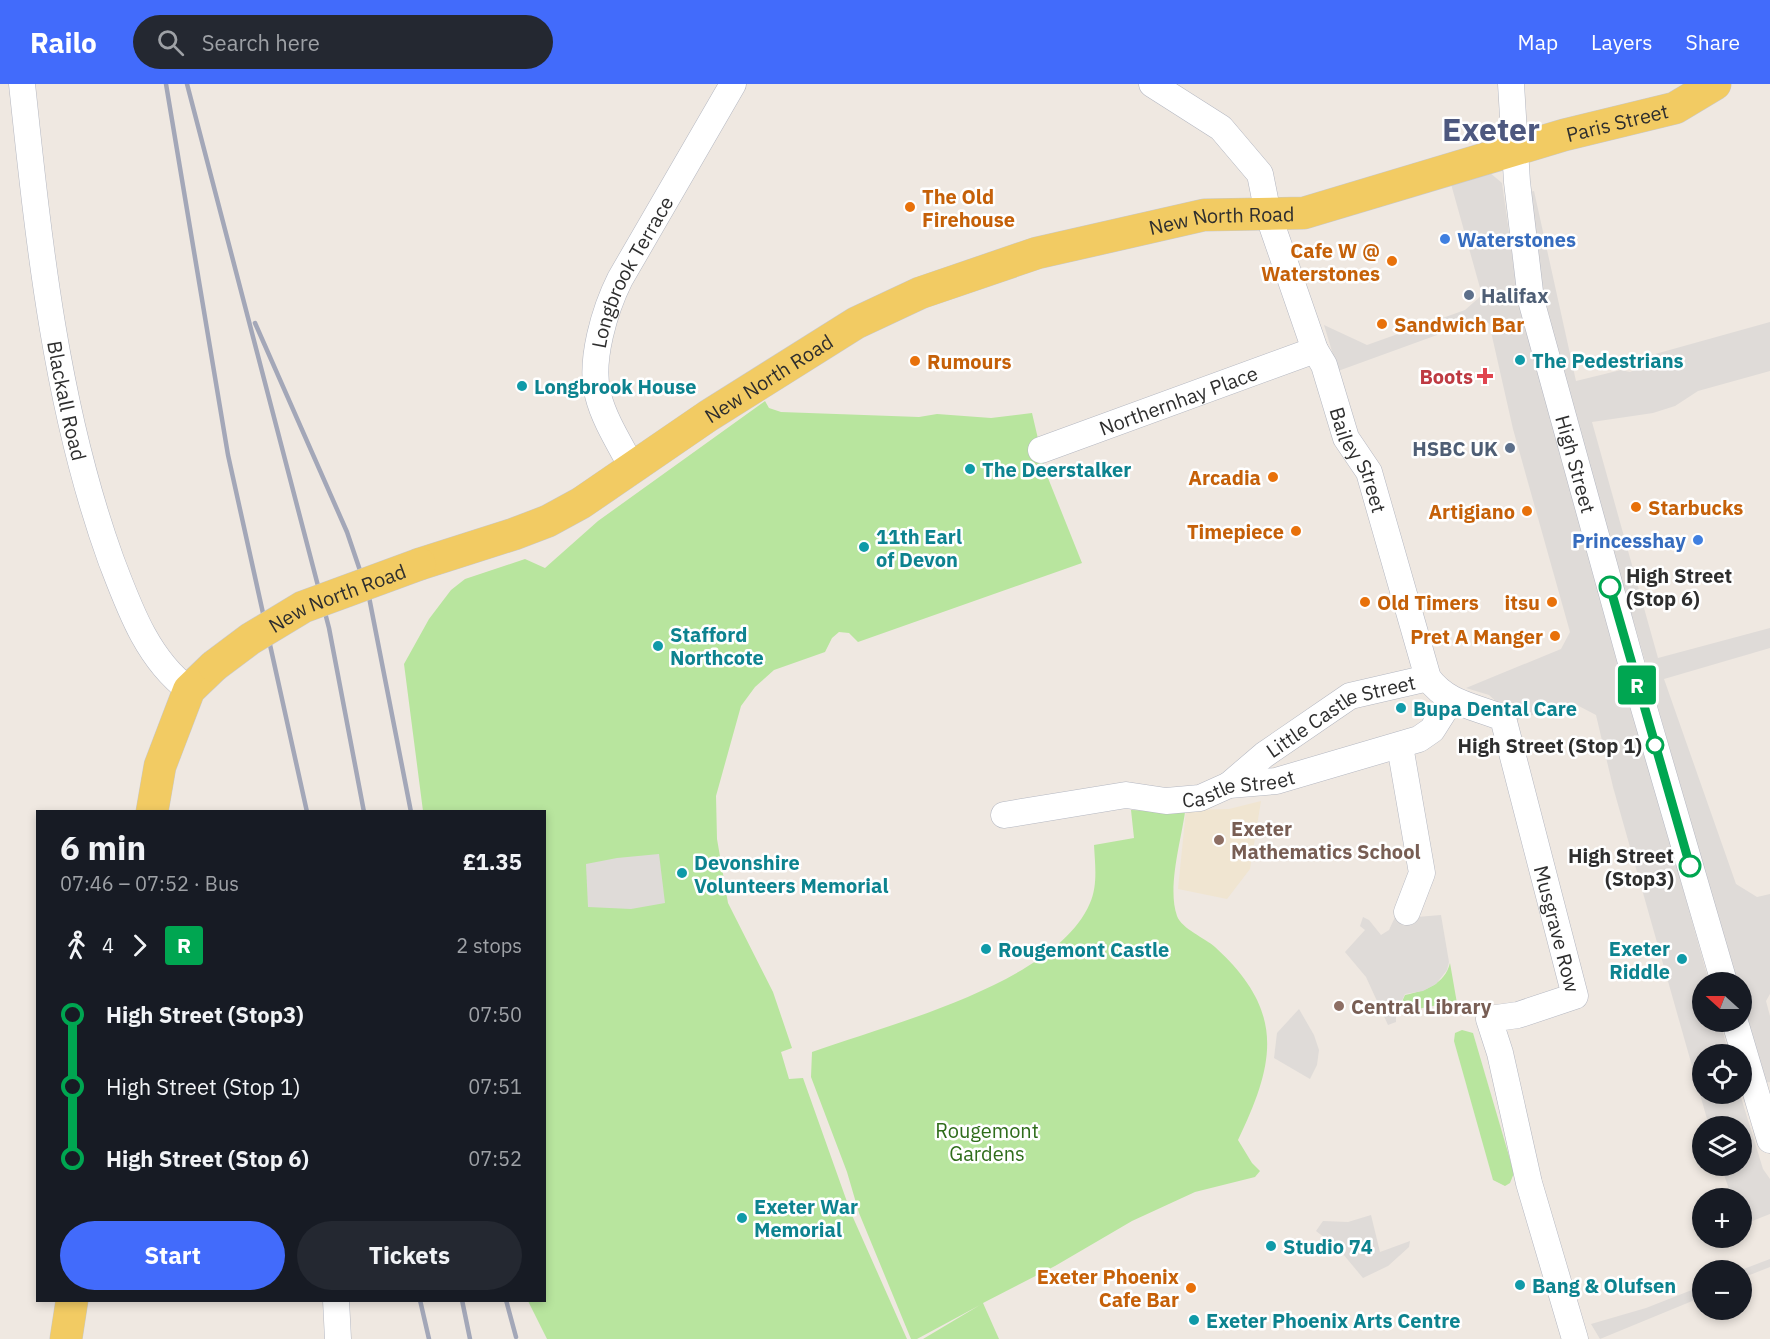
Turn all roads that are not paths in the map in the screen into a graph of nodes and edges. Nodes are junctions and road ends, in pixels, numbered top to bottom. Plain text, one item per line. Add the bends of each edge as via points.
1 (22, 84) edge
2 (733, 84) edge
3 (1152, 84) edge
4 (1511, 84) edge
5 (1715, 84) edge
6 (1516, 149) junction
7 (1268, 214) junction
8 (1315, 350) junction
9 (1041, 450) dead end
10 (633, 469) junction
11 (1428, 678) junction
12 (189, 690) junction
13 (1451, 700) junction
14 (1400, 746) junction
15 (1229, 785) junction
16 (152, 810) edge
17 (1004, 816) dead end
18 (1407, 912) dead end
19 (1721, 972) edge
20 (1739, 1032) edge
21 (1770, 1140) edge
22 (72, 1302) edge
23 (336, 1302) edge
24 (1574, 1338) edge
25 (66, 1339) edge
26 (338, 1339) edge

1 - 12 street, Blackall Road via 55,342 78,455 132,616 175,680
2 - 10 street, Longbrook Terrace via 608,305 597,361 597,394
3 - 7 street, Bailey Street via 1221,128 1241,150 1260,174
4 - 6 street, High Street
5 - 6 main road, Paris Street via 1676,108
6 - 7 main road, New North Road via 1304,213
6 - 19 street, High Street via 1531,300
7 - 8 street, Bailey Street
7 - 10 main road, New North Road via 1204,215 1037,253 891,304 708,416
8 - 9 street, Northernhay Place
8 - 11 street, Bailey Street via 1324,365 1346,438 1369,472
10 - 12 main road, New North Road, bridge via 548,521 303,607 250,639
11 - 13 street, Bailey Street via 1438,693
11 - 15 street, Little Castle Street via 1350,696 1264,755
12 - 16 main road, New North Road via 160,766
13 - 14 street, Castle Street via 1432,730
13 - 24 street, Musgrave Row via 1503,718 1575,996 1518,1015 1489,1019 1529,1184
14 - 15 street, Castle Street via 1276,781
14 - 18 street via 1422,873
15 - 17 street, Castle Street via 1200,798 1166,801 1126,795
20 - 21 street
22 - 25 main road
23 - 26 street

